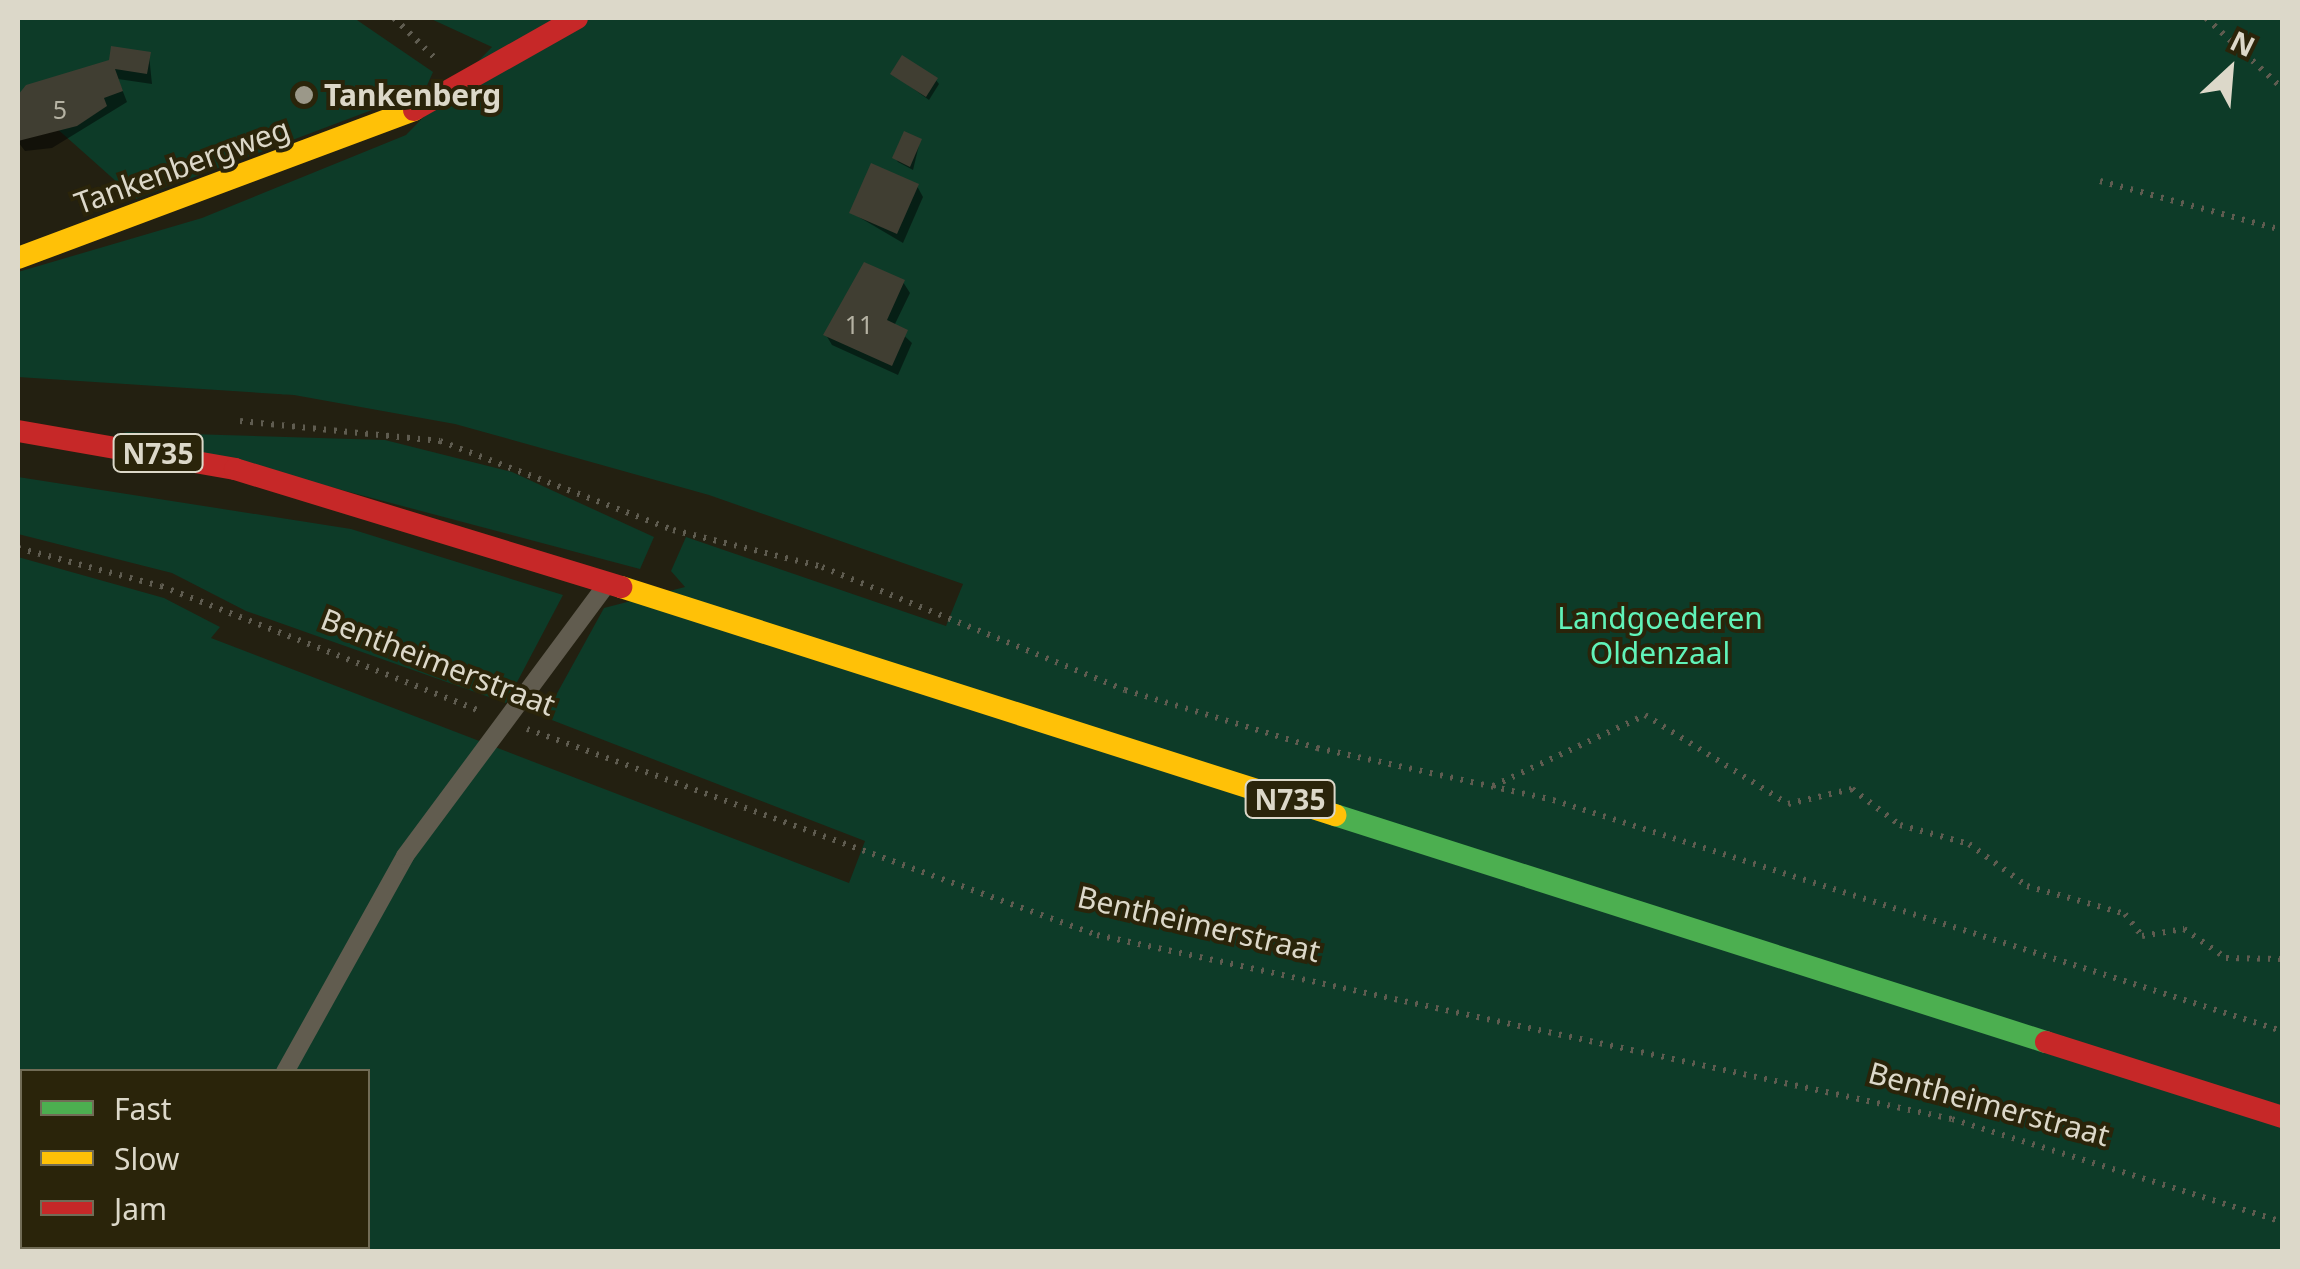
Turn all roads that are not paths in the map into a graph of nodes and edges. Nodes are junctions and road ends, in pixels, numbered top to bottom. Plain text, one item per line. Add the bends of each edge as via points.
1 (577, 18) edge
2 (18, 258) edge
3 (18, 431) edge
4 (122, 478) dead end
5 (294, 491) junction
6 (609, 582) junction
7 (286, 1069) edge
8 (2282, 1117) edge

1 - 2 main road, Tankenbergweg via 455,95
3 - 5 main road, N735 via 235,469
4 - 5 main road, N735
5 - 6 main road, N735
6 - 7 lane via 405,856
6 - 8 main road, N735

